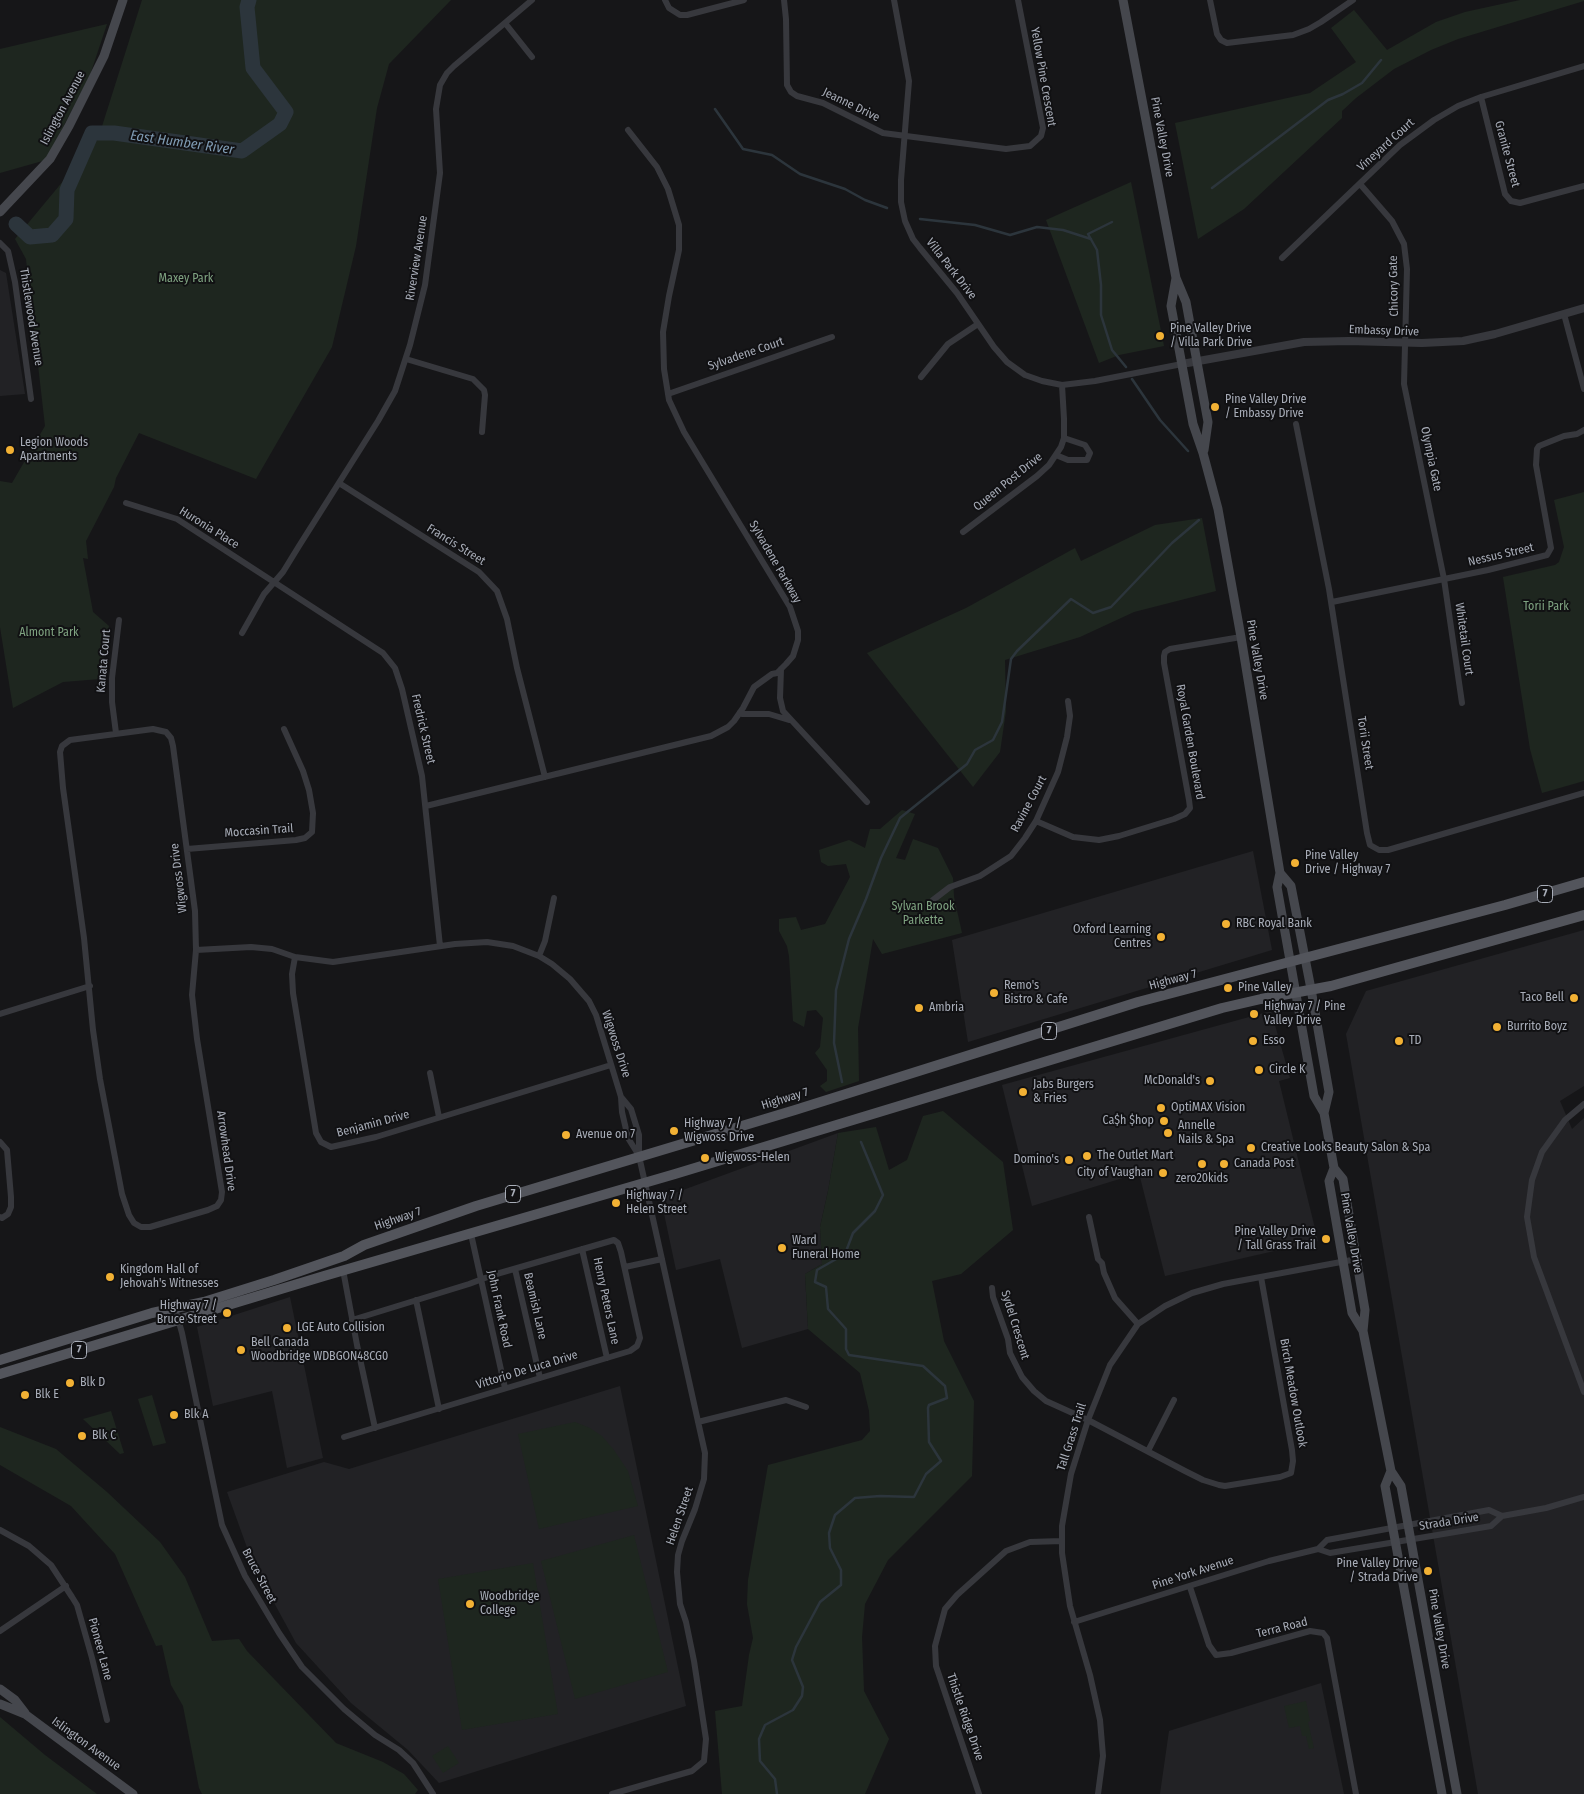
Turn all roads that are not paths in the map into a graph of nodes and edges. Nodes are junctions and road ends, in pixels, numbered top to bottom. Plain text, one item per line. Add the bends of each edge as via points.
1 (123, 0) edge
2 (532, 0) edge
3 (665, 0) edge
4 (744, 0) edge
5 (784, 0) edge
6 (894, 0) edge
7 (1018, 0) edge
8 (1123, 0) edge
9 (1210, 0) edge
10 (1353, 0) edge
11 (505, 23) junction
12 (532, 57) dead end
13 (1584, 66) edge
14 (1481, 97) junction
15 (628, 130) dead end
16 (905, 136) junction
17 (1360, 184) junction
18 (1584, 186) edge
19 (0, 212) edge
20 (0, 242) edge
21 (1282, 258) dead end
22 (1176, 278) junction
23 (1584, 308) edge
24 (1564, 314) junction
25 (978, 324) junction
26 (832, 337) dead end
27 (1405, 343) junction
28 (406, 359) junction
29 (1196, 361) junction
30 (1182, 364) junction
31 (921, 377) dead end
32 (1062, 385) junction
33 (1584, 389) edge
34 (668, 394) junction
35 (31, 399) dead end
36 (1296, 424) dead end
37 (1584, 430) edge
38 (482, 432) dead end
39 (1064, 438) junction
40 (1203, 453) junction
41 (1056, 455) junction
42 (339, 483) junction
43 (126, 503) dead end
44 (963, 532) dead end
45 (1444, 578) junction
46 (274, 583) junction
47 (1332, 602) junction
48 (119, 620) dead end
49 (242, 633) dead end
50 (1241, 637) junction
51 (781, 669) junction
52 (1068, 701) dead end
53 (1462, 703) dead end
54 (740, 712) junction
55 (790, 720) junction
56 (284, 729) dead end
57 (116, 733) junction
58 (545, 777) junction
59 (1584, 793) edge
60 (867, 802) dead end
61 (426, 806) junction
62 (1036, 821) junction
63 (187, 849) junction
64 (1280, 873) junction
65 (1584, 882) edge
66 (554, 898) dead end
67 (933, 900) dead end
68 (1584, 915) edge
69 (440, 946) junction
70 (196, 950) junction
71 (539, 956) junction
72 (294, 957) junction
73 (1305, 958) junction
74 (1290, 962) junction
75 (90, 986) junction
76 (1311, 989) junction
77 (1295, 993) junction
78 (0, 1014) edge
79 (611, 1066) junction
80 (430, 1073) dead end
81 (621, 1097) junction
82 (1584, 1104) edge
83 (1324, 1113) junction
84 (439, 1117) junction
85 (0, 1142) edge
86 (639, 1156) junction
87 (1334, 1168) junction
88 (645, 1183) junction
89 (0, 1217) edge
90 (1089, 1217) dead end
91 (471, 1234) junction
92 (582, 1249) junction
93 (662, 1259) junction
94 (1357, 1259) junction
95 (1344, 1262) junction
96 (624, 1267) junction
97 (515, 1269) junction
98 (343, 1270) junction
99 (1260, 1278) junction
100 (481, 1279) junction
101 (992, 1288) dead end
102 (416, 1300) junction
103 (175, 1308) junction
104 (178, 1320) junction
105 (352, 1320) junction
106 (1138, 1324) junction
107 (1363, 1331) junction
108 (607, 1358) junction
109 (0, 1360) edge
110 (0, 1374) edge
111 (540, 1378) junction
112 (505, 1388) junction
113 (1584, 1392) edge
114 (1174, 1400) dead end
115 (806, 1407) dead end
116 (440, 1409) junction
117 (1088, 1420) junction
118 (698, 1422) junction
119 (375, 1428) junction
120 (344, 1437) dead end
121 (1148, 1451) junction
122 (1391, 1471) junction
123 (1584, 1497) edge
124 (1502, 1516) junction
125 (1408, 1525) junction
126 (1393, 1527) junction
127 (0, 1530) edge
128 (1410, 1540) junction
129 (1062, 1541) junction
130 (1395, 1543) junction
131 (1318, 1548) junction
132 (66, 1586) junction
133 (1190, 1586) junction
134 (1074, 1622) junction
135 (0, 1630) edge
136 (0, 1689) edge
137 (0, 1704) edge
138 (25, 1714) junction
139 (107, 1720) dead end
140 (640, 1791) edge
141 (133, 1794) edge
142 (433, 1794) edge
143 (612, 1794) edge
144 (979, 1794) edge
145 (1098, 1794) edge
146 (1356, 1794) edge
147 (1442, 1794) edge
148 (1457, 1794) edge

1 - 19 main road, Islington Avenue via 104,56 70,126 50,159
2 - 11 street, Riverview Avenue
3 - 4 street via 674,12 687,15
5 - 16 street, Jeanne Drive via 791,92 830,106 874,129
6 - 16 street, Villa Park Drive via 909,81
7 - 16 street, Yellow Pine Crescent via 1043,128 1041,136 1030,146 1006,149
8 - 22 main road, Pine Valley Drive
9 - 10 street via 1217,34 1227,43 1292,35 1309,29
11 - 12 street
11 - 28 street, Riverview Avenue via 454,66 443,79 438,92 439,186 424,294
13 - 14 street, Vineyard Court
14 - 17 street, Vineyard Court via 1458,106 1421,128
14 - 18 street, Granite Street via 1505,194 1511,201 1520,203
15 - 34 street, Sylvadene Parkway via 657,167 679,225 680,250 663,332
16 - 25 street, Villa Park Drive via 901,193 905,220 913,239
17 - 21 street, Vineyard Court
17 - 27 street, Chicory Gate via 1392,220 1404,244 1407,269
20 - 35 street, Thistlewood Avenue via 8,251 15,282
22 - 29 main road, Pine Valley Drive via 1186,302
22 - 30 main road, Pine Valley Drive via 1171,306
23 - 24 street, Embassy Drive
24 - 27 street, Embassy Drive via 1463,341
24 - 33 street
25 - 31 street via 948,344
25 - 32 street, Villa Park Drive via 1000,355 1016,370
26 - 34 street, Sylvadene Court
27 - 29 street, Embassy Drive via 1304,342
27 - 45 street, Olympia Gate via 1404,384
28 - 38 street via 473,379 485,395
28 - 42 street, Riverview Avenue via 388,405
29 - 30 street, Embassy Drive
29 - 40 main road, Pine Valley Drive via 1208,422
30 - 32 street, Villa Park Drive
30 - 40 main road, Pine Valley Drive via 1193,424
32 - 39 street, Queen Post Drive
34 - 51 street, Sylvadene Parkway via 684,432 790,607 798,640 793,656
36 - 47 street, Torii Street
37 - 45 street, Nessus Street via 1537,449 1536,466 1551,548 1547,555
39 - 41 street, Queen Post Drive
39 - 41 street via 1085,445 1090,453 1087,460 1068,460
40 - 50 main road, Pine Valley Drive via 1218,509
41 - 44 street, Queen Post Drive via 1037,476
42 - 46 street, Riverview Avenue
42 - 58 street, Francis Street via 480,572 489,581 507,619
43 - 46 street, Huronia Place via 177,519
45 - 47 street, Nessus Street
45 - 53 street, Whitetail Court
46 - 49 street, Riverview Avenue
46 - 61 street, Fredrick Street via 383,652 395,668 422,776
47 - 59 street, Torii Street via 1370,845 1388,850
48 - 57 street, Kanata Court via 112,678
50 - 62 street, Royal Garden Boulevard via 1170,649 1164,656 1189,800 1190,808 1185,814 1099,840 1073,837
50 - 64 main road, Pine Valley Drive
51 - 54 street, Sylvadene Parkway via 754,687
51 - 55 street via 780,698 783,711
52 - 62 street, Ravine Court via 1070,716 1060,764
54 - 55 street via 769,714
54 - 58 street, Sylvadene Parkway via 728,726 711,736
55 - 60 street
56 - 63 street, Moccasin Trail via 303,771 313,814 312,832 296,840
57 - 63 street, Wigwoss Drive via 160,729 171,738
57 - 75 street, Wigwoss Drive via 70,740 60,752
58 - 61 street, Sylvadene Parkway
61 - 69 street, Fredrick Street
62 - 67 street, Ravine Court via 1011,856 980,876 950,887
63 - 70 street, Wigwoss Drive
64 - 73 main road, Pine Valley Drive via 1291,886
64 - 74 main road, Pine Valley Drive via 1277,887
65 - 73 main road, Highway 7 / 7
66 - 71 street
68 - 76 main road, 7
69 - 71 street, Wigwoss Drive via 494,943
69 - 72 street, Wigwoss Drive via 333,962
70 - 72 street, Wigwoss Drive via 272,949
70 - 75 street, Arrowhead Drive via 192,995 196,1039 222,1192 217,1206 208,1210 150,1227 134,1223 129,1215 100,1079
71 - 79 street, Wigwoss Drive via 570,979 589,1001 601,1028
72 - 84 street, Benjamin Drive via 293,993 316,1133 321,1142 331,1147 340,1146
73 - 74 main road, Highway 7 / 7
73 - 76 main road, Pine Valley Drive
74 - 77 main road, Pine Valley Drive
74 - 86 main road, Highway 7 / 7 via 1138,1002
75 - 78 street
76 - 77 main road, 7
76 - 83 main road, Pine Valley Drive via 1329,1092
77 - 83 main road, Pine Valley Drive via 1314,1096
77 - 88 main road, 7 via 1222,1008
79 - 81 street, Wigwoss Drive
79 - 84 street, Benjamin Drive
80 - 84 street
81 - 86 street, Wigwoss Drive via 628,1138
81 - 86 street, Wigwoss Drive via 631,1109 639,1134
82 - 113 street via 1565,1120 1542,1152 1532,1180 1527,1217 1534,1257
83 - 87 main road, Pine Valley Drive
85 - 89 street via 7,1150 11,1207 8,1214
86 - 88 street, Helen Street
86 - 103 main road, Highway 7 / 7 via 432,1221 274,1280
87 - 94 main road, Pine Valley Drive via 1343,1179
87 - 95 main road, Pine Valley Drive via 1329,1181
88 - 91 main road, 7
88 - 93 street, Helen Street
90 - 106 street via 1098,1259 1115,1298
91 - 98 main road, 7
91 - 100 street, John Frank Road
92 - 96 street, Vittorio De Luca Drive via 614,1240 618,1243
92 - 97 street, Vittorio De Luca Drive
92 - 108 street, Henry Peters Lane
93 - 96 street
93 - 118 street, Helen Street
94 - 95 street, Tall Grass Trail
94 - 107 main road, Pine Valley Drive via 1365,1310
95 - 99 street, Tall Grass Trail
95 - 107 main road, Pine Valley Drive via 1352,1314
96 - 108 street, Vittorio De Luca Drive via 640,1338 630,1351
97 - 100 street, Vittorio De Luca Drive
97 - 111 street, Beamish Lane
98 - 104 main road, 7
98 - 105 street
99 - 106 street, Tall Grass Trail via 1198,1291 1165,1306
99 - 121 street, Birch Meadow Outlook via 1292,1450 1291,1473 1219,1485
100 - 102 street, Vittorio De Luca Drive
100 - 112 street, John Frank Road
101 - 117 street, Sydel Crescent via 1010,1353 1022,1377 1046,1401
102 - 105 street, Vittorio De Luca Drive
102 - 116 street
103 - 104 street, Bruce Street
103 - 109 main road, Highway 7 / 7
104 - 110 main road, 7
104 - 142 street, Bruce Street via 222,1525 246,1576 278,1633 302,1667 344,1710 413,1763
105 - 119 street
106 - 117 street, Tall Grass Trail via 1110,1365
107 - 122 main road, Pine Valley Drive
108 - 111 street, Vittorio De Luca Drive
111 - 112 street, Vittorio De Luca Drive
112 - 116 street, Vittorio De Luca Drive
114 - 121 street
115 - 118 street via 786,1400
116 - 119 street, Vittorio De Luca Drive
117 - 121 street, Birch Meadow Outlook
117 - 129 street, Tall Grass Trail via 1071,1474
118 - 140 street, Helen Street via 706,1467 678,1555 677,1572 680,1604 694,1661 706,1739 704,1762 692,1771 672,1776
119 - 120 street, Vittorio De Luca Drive
122 - 125 main road, Pine Valley Drive via 1401,1486
122 - 126 main road, Pine Valley Drive via 1385,1486
123 - 124 street, Strada Drive
124 - 125 street, Strada Drive via 1489,1510
124 - 128 street, Strada Drive via 1491,1526
125 - 126 street, Pine York Avenue
125 - 128 main road, Pine Valley Drive
126 - 130 main road, Pine Valley Drive
126 - 131 street, Pine York Avenue via 1327,1540
127 - 132 street, Pioneer Lane via 40,1554
128 - 130 street, Strada Drive
128 - 148 main road, Pine Valley Drive
129 - 134 street, Tall Grass Trail
129 - 144 street, Thistle Ridge Drive via 1030,1542 1006,1551 945,1610 935,1646 936,1666
130 - 131 street, Pine York Avenue via 1330,1553
130 - 147 main road, Pine Valley Drive
131 - 133 street, Pine York Avenue
132 - 135 street
132 - 139 street, Pioneer Lane via 77,1604
133 - 134 street, Pine York Avenue
133 - 146 street, Terra Road via 1209,1645 1216,1655 1310,1631 1323,1633 1327,1638
134 - 145 street, Tall Grass Trail via 1100,1720 1103,1756
136 - 138 main road, Islington Avenue via 15,1700
137 - 138 main road, Islington Avenue
138 - 141 main road, Islington Avenue
140 - 143 street, Helen Street

